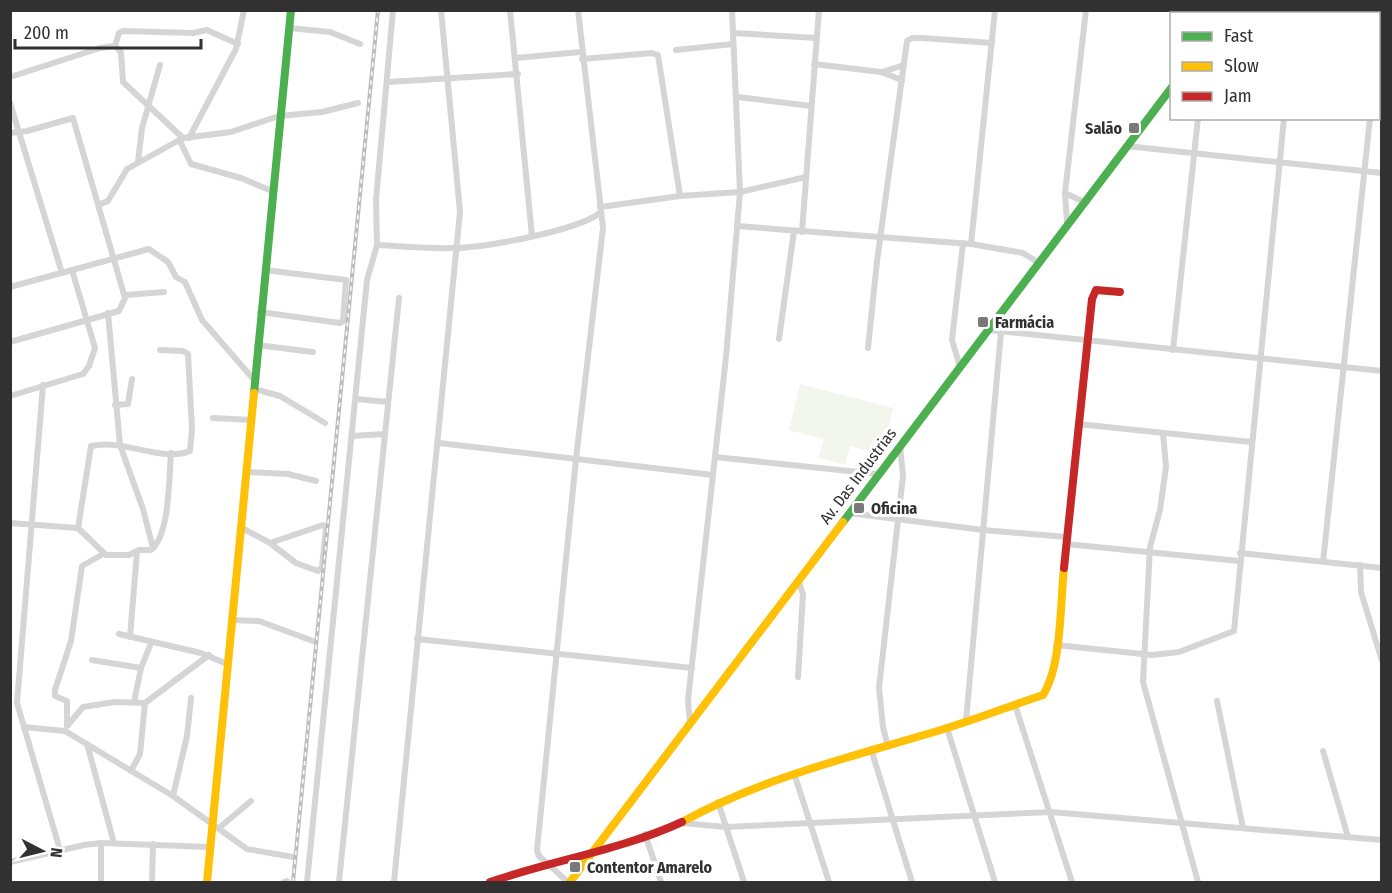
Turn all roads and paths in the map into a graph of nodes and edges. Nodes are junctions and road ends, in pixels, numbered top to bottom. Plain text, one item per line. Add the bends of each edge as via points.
1 (244, 10) edge
2 (291, 10) edge
3 (393, 10) edge
4 (441, 10) edge
5 (510, 10) edge
6 (578, 10) edge
7 (732, 10) edge
8 (819, 10) edge
9 (995, 10) edge
10 (1086, 10) edge
11 (289, 28) junction
12 (733, 33) junction
13 (816, 38) junction
14 (992, 43) junction
15 (238, 44) junction
16 (360, 44) dead end
17 (733, 44) junction
18 (115, 45) junction
19 (676, 50) dead end
20 (582, 55) junction
21 (516, 58) junction
22 (814, 64) junction
23 (160, 65) dead end
24 (904, 65) junction
25 (881, 72) junction
26 (518, 74) junction
27 (10, 77) edge
28 (448, 78) junction
29 (902, 80) junction
30 (389, 82) junction
31 (1170, 88) edge
32 (738, 97) junction
33 (10, 103) edge
34 (358, 103) dead end
35 (149, 106) junction
36 (811, 106) junction
37 (279, 116) junction
38 (1198, 120) edge
39 (1284, 120) edge
40 (1370, 120) edge
41 (14, 132) edge
42 (184, 139) junction
43 (1126, 146) junction
44 (1194, 152) junction
45 (138, 162) junction
46 (1281, 162) junction
47 (1365, 171) junction
48 (1382, 173) edge
49 (806, 177) junction
50 (272, 191) junction
51 (740, 192) junction
52 (1065, 193) junction
53 (680, 196) junction
54 (1084, 202) junction
55 (98, 205) junction
56 (600, 210) junction
57 (1067, 222) junction
58 (587, 223) junction
59 (737, 226) junction
60 (603, 228) junction
61 (794, 231) junction
62 (802, 232) junction
63 (532, 236) junction
64 (882, 236) junction
65 (963, 243) junction
66 (971, 244) junction
67 (377, 245) junction
68 (458, 248) junction
69 (113, 257) junction
70 (1039, 263) junction
71 (72, 270) junction
72 (264, 270) junction
73 (62, 273) junction
74 (10, 287) edge
75 (164, 292) dead end
76 (1120, 292) dead end
77 (125, 296) junction
78 (399, 298) dead end
79 (260, 312) junction
80 (108, 313) junction
81 (86, 319) junction
82 (989, 330) junction
83 (1001, 332) junction
84 (779, 339) dead end
85 (1089, 341) junction
86 (10, 342) edge
87 (257, 345) junction
88 (868, 348) dead end
89 (160, 350) dead end
90 (1173, 350) junction
91 (313, 352) dead end
92 (1259, 358) junction
93 (960, 367) junction
94 (1344, 367) junction
95 (1382, 371) edge
96 (132, 379) dead end
97 (43, 385) junction
98 (255, 385) junction
99 (10, 396) edge
100 (356, 399) junction
101 (388, 402) junction
102 (115, 405) junction
103 (213, 418) dead end
104 (252, 420) junction
105 (325, 423) dead end
106 (1078, 424) junction
107 (1163, 433) junction
108 (384, 434) junction
109 (1172, 434) junction
110 (352, 436) junction
111 (1251, 442) junction
112 (439, 444) junction
113 (120, 445) junction
114 (900, 446) junction
115 (1166, 448) junction
116 (171, 453) junction
117 (715, 458) junction
118 (576, 459) junction
119 (247, 472) junction
120 (878, 474) junction
121 (713, 475) junction
122 (316, 481) dead end
123 (849, 513) junction
124 (898, 519) junction
125 (10, 523) edge
126 (31, 524) junction
127 (78, 528) junction
128 (242, 528) junction
129 (983, 530) junction
130 (1067, 540) junction
131 (270, 543) junction
132 (153, 548) junction
133 (136, 552) junction
134 (1151, 553) junction
135 (1240, 553) junction
136 (103, 554) junction
137 (1239, 561) junction
138 (1323, 562) junction
139 (1359, 565) junction
140 (1382, 567) edge
141 (798, 580) junction
142 (232, 620) junction
143 (119, 634) dead end
144 (130, 637) junction
145 (417, 639) junction
146 (313, 641) dead end
147 (151, 643) junction
148 (1056, 645) junction
149 (558, 654) junction
150 (208, 655) junction
151 (1145, 656) junction
152 (92, 660) dead end
153 (1382, 661) edge
154 (227, 664) junction
155 (141, 668) junction
156 (692, 668) junction
157 (798, 677) dead end
158 (191, 698) dead end
159 (1217, 701) dead end
160 (134, 702) junction
161 (14, 703) edge
162 (145, 703) junction
163 (1015, 705) junction
164 (67, 706) junction
165 (83, 707) junction
166 (966, 722) junction
167 (690, 724) junction
168 (24, 727) junction
169 (66, 728) junction
170 (947, 728) junction
171 (87, 744) junction
172 (887, 744) junction
173 (871, 749) junction
174 (1323, 751) dead end
175 (131, 771) junction
176 (794, 773) junction
177 (172, 795) junction
178 (251, 801) dead end
179 (718, 802) junction
180 (1052, 812) junction
181 (974, 814) junction
182 (892, 817) junction
183 (1183, 822) junction
184 (680, 823) junction
185 (810, 823) junction
186 (216, 826) junction
187 (726, 826) junction
188 (1243, 828) junction
189 (645, 834) junction
190 (1348, 837) junction
191 (1382, 840) edge
192 (101, 843) junction
193 (114, 843) junction
194 (153, 844) junction
195 (210, 847) junction
196 (60, 850) junction
197 (590, 855) junction
198 (293, 857) dead end
199 (10, 862) edge
200 (546, 863) junction
201 (101, 882) edge
202 (152, 882) edge
203 (207, 882) edge
204 (307, 882) edge
205 (339, 882) edge
206 (394, 882) edge
207 (490, 882) edge
208 (569, 882) edge
209 (661, 882) edge
210 (744, 882) edge
211 (829, 882) edge
212 (912, 882) edge
213 (995, 882) edge
214 (1072, 882) edge
215 (1198, 882) edge

1 - 15 street
2 - 11 street
3 - 30 street
4 - 28 street
5 - 21 street
6 - 20 street
7 - 12 street
8 - 13 street
9 - 14 street
10 - 52 street
11 - 16 street via 330,32
11 - 37 street
12 - 13 street
12 - 17 street
13 - 22 street
14 - 24 street via 912,38 907,41
14 - 66 street
15 - 18 street via 207,30 123,31
15 - 42 street
17 - 19 street
17 - 32 street
18 - 27 street
18 - 35 street via 121,51 123,82
20 - 21 street
20 - 53 street via 658,55
20 - 56 street
21 - 26 street
22 - 25 street
22 - 36 street
23 - 35 street
24 - 25 street
24 - 29 street
25 - 29 street
26 - 28 street
26 - 63 street
28 - 30 street
28 - 68 street via 460,212
29 - 64 street
30 - 67 street via 376,200
31 - 43 street, Av. Das Industrias
32 - 36 street
32 - 51 street
33 - 41 street
34 - 37 street via 322,112
35 - 42 street
35 - 45 street via 138,146
36 - 49 street
37 - 42 street via 231,132
37 - 50 street
38 - 44 street
39 - 46 street
40 - 47 street
41 - 55 street via 73,118
41 - 73 street
42 - 45 street
42 - 50 street via 191,164
43 - 44 street
43 - 54 street, Av. Das Industrias
44 - 46 street
44 - 90 street
45 - 55 street via 127,170 108,201
46 - 47 street
46 - 92 street
47 - 48 street
47 - 94 street
49 - 51 street
49 - 62 street
50 - 72 street
51 - 53 street
51 - 59 street
52 - 54 street
52 - 57 street
53 - 56 street
54 - 57 street, Av. Das Industrias
55 - 69 street
56 - 58 street
56 - 60 street
57 - 70 street, Av. Das Industrias
58 - 60 street
58 - 63 street
59 - 61 street
59 - 117 street
60 - 118 street
61 - 62 street
61 - 84 street
62 - 64 street
63 - 68 street
64 - 65 street
64 - 88 street
65 - 66 street
65 - 93 street via 952,340
66 - 70 street via 1023,253
67 - 68 street
67 - 100 street via 367,280
68 - 112 street
69 - 71 street
69 - 77 street
69 - 98 street via 145,248 168,262 176,278 187,285 202,320
70 - 82 street, Av. Das Industrias
71 - 73 street
71 - 81 street
72 - 79 street
72 - 79 street via 346,279 345,312 340,323
73 - 74 street
75 - 77 street
76 - 85 street via 1094,291
77 - 80 street via 123,308
78 - 101 street
79 - 87 street
80 - 81 street
80 - 102 street
81 - 86 street
81 - 97 street via 95,348 88,369 83,374
82 - 83 street
82 - 93 street, Av. Das Industrias
83 - 85 street
83 - 129 street
85 - 90 street
85 - 106 street
87 - 91 street
87 - 98 street
89 - 116 street via 183,351 188,356 191,448 188,452
90 - 92 street
92 - 94 street
92 - 111 street
93 - 114 street, Av. Das Industrias
94 - 95 street
94 - 138 street
96 - 102 street via 128,404
97 - 99 street
97 - 126 street
98 - 104 street
98 - 105 street
100 - 101 street
100 - 110 street
101 - 108 street
102 - 113 street
103 - 104 street
104 - 119 street
106 - 107 street
106 - 130 street
107 - 109 street
107 - 115 street
108 - 110 street
108 - 205 street
109 - 111 street
109 - 115 street
110 - 204 street
111 - 135 street
112 - 118 street
112 - 145 street
113 - 116 street
113 - 127 street via 89,448
113 - 132 street
114 - 120 street, Av. Das Industrias
114 - 124 street via 903,468
115 - 134 street via 1164,488
116 - 132 street via 170,486
117 - 120 street
117 - 121 street
118 - 121 street
118 - 149 street
119 - 122 street via 288,474
119 - 128 street
120 - 123 street, Av. Das Industrias
121 - 156 street
123 - 124 street
123 - 141 street, Av. Das Industrias
124 - 129 street
124 - 172 street via 879,688
125 - 126 street
126 - 127 street
126 - 161 street
127 - 136 street
128 - 131 street
128 - 142 street
129 - 130 street
129 - 166 street
130 - 134 street
130 - 148 street
131 - 131 street via 323,525 326,528 320,571 296,563
132 - 133 street
133 - 136 street
133 - 144 street
134 - 137 street
134 - 151 street
135 - 137 street
135 - 138 street
136 - 164 street via 81,569 71,641 55,690 55,696 66,699
137 - 151 street via 1236,624 1231,634 1179,652
138 - 139 street
139 - 140 street
139 - 153 street via 1361,592
141 - 157 street via 803,594
141 - 167 street, Av. Das Industrias
142 - 146 street via 259,621
142 - 154 street
143 - 144 street
144 - 147 street
145 - 149 street
145 - 206 street
147 - 150 street
147 - 155 street
148 - 151 street
148 - 163 street via 1049,689
149 - 156 street
149 - 200 street via 537,850
150 - 154 street
150 - 162 street
151 - 183 street via 1144,687
152 - 155 street
154 - 186 street
155 - 160 street
156 - 167 street via 687,709
158 - 177 street via 187,736
159 - 188 street
160 - 162 street
160 - 165 street
161 - 168 street
162 - 175 street via 140,754
163 - 166 street
163 - 180 street
164 - 165 street
164 - 169 street
165 - 169 street
166 - 170 street
167 - 197 street, Av. Das Industrias
168 - 169 street
168 - 196 street
169 - 171 street
170 - 172 street
170 - 181 street
171 - 175 street
171 - 193 street
172 - 173 street
173 - 176 street
173 - 182 street
174 - 190 street
175 - 177 street
176 - 179 street
176 - 185 street
177 - 186 street
178 - 186 street
179 - 184 street
179 - 187 street
180 - 181 street
180 - 183 street
180 - 214 street
181 - 182 street
181 - 213 street
182 - 185 street
182 - 212 street
183 - 188 street
183 - 215 street
184 - 187 street
184 - 189 street
185 - 187 street
185 - 211 street
186 - 195 street
186 - 198 street via 255,852
187 - 210 street
188 - 190 street
189 - 197 street
189 - 209 street
190 - 191 street
192 - 193 street
192 - 196 street
192 - 201 street
193 - 194 street
194 - 195 street
194 - 202 street
195 - 203 street
196 - 199 street
197 - 200 street
197 - 208 street, Av. Das Industrias
200 - 207 street
200 - 208 street

